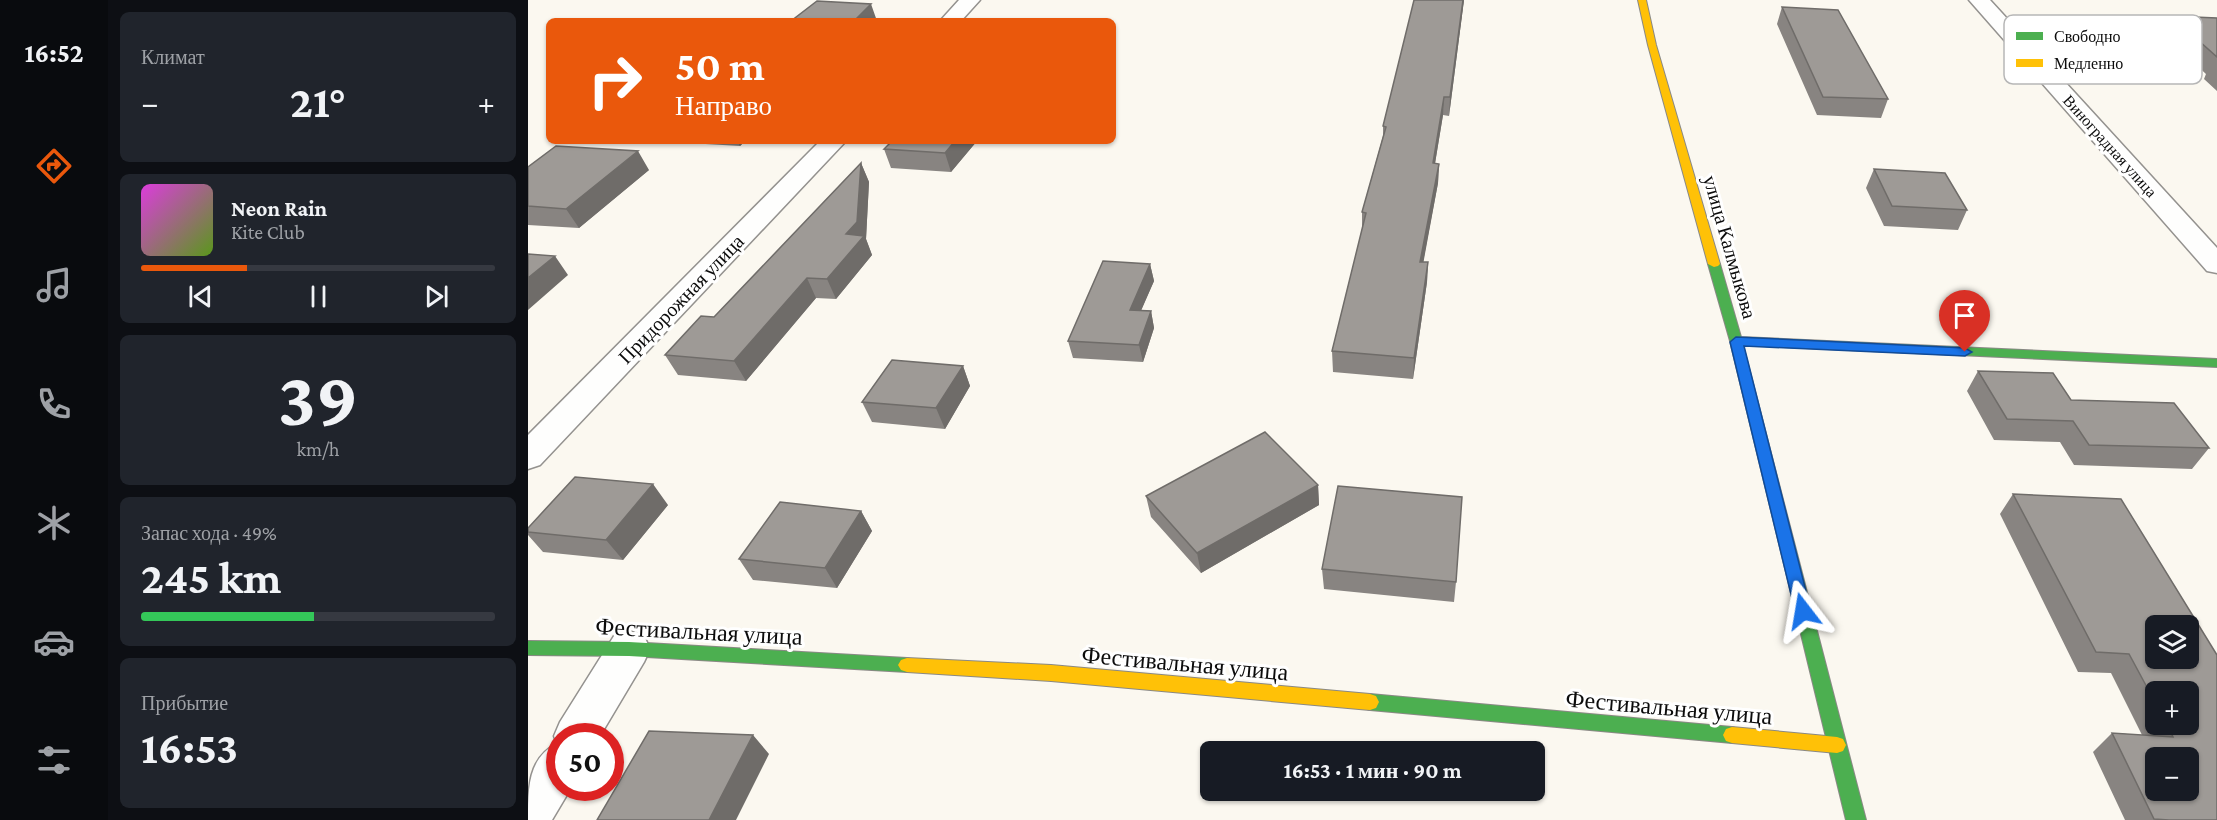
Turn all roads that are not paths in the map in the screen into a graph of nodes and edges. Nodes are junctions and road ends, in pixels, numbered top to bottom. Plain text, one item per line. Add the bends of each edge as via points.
1 (970, 0) edge
2 (1642, 0) edge
3 (1979, 0) edge
4 (953, 18) edge
5 (2004, 28) edge
6 (2054, 84) edge
7 (831, 144) edge
8 (2217, 265) edge
9 (1736, 342) junction
10 (2217, 363) edge
11 (528, 456) edge
12 (528, 648) edge
13 (629, 649) junction
14 (584, 723) edge
15 (1837, 745) junction
16 (546, 787) edge
17 (528, 817) edge
18 (1856, 820) edge

1 - 4 street
2 - 9 street, улица Калмыкова
3 - 5 street, Виноградная улица
6 - 8 street, Виноградная улица
7 - 11 street, Придорожная улица
9 - 10 street
9 - 15 street, улица Калмыкова
12 - 13 street, Фестивальная улица
13 - 14 street
13 - 15 street, Фестивальная улица via 1051,674
15 - 18 street, улица Калмыкова
16 - 17 street

